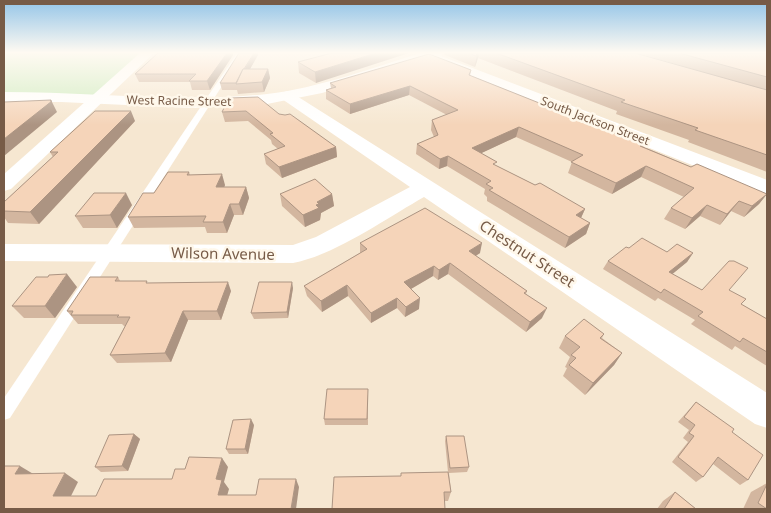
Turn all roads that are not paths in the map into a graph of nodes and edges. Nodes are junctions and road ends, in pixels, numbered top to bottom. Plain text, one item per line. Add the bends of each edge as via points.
1 (122, 77) edge
2 (224, 77) edge
3 (357, 77) edge
4 (488, 77) edge
5 (287, 96) junction
6 (4, 97) edge
7 (99, 98) junction
8 (207, 103) junction
9 (4, 185) edge
10 (425, 188) junction
11 (767, 188) edge
12 (4, 253) edge
13 (107, 253) junction
14 (4, 412) edge
15 (767, 412) edge

1 - 7 street
2 - 8 lane
3 - 5 main road, West Racine Street
4 - 11 main road, South Jackson Street
5 - 8 main road, West Racine Street
5 - 10 street, Chestnut Street
6 - 7 main road, West Racine Street
7 - 8 main road, West Racine Street
7 - 9 street
8 - 13 lane
10 - 13 street, Wilson Avenue via 305,252 280,255
10 - 15 street, Chestnut Street
12 - 13 street, Wilson Avenue
13 - 14 lane

